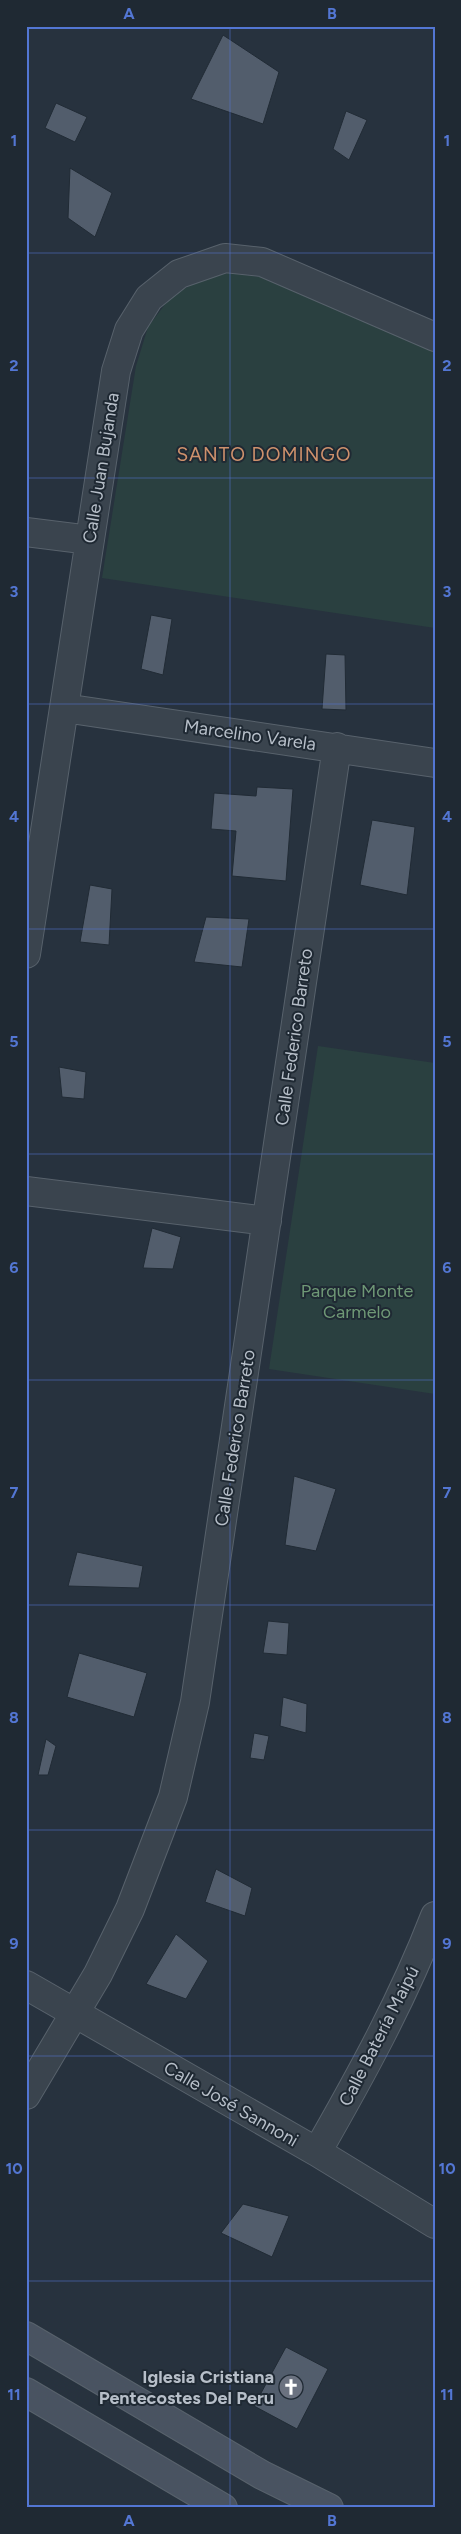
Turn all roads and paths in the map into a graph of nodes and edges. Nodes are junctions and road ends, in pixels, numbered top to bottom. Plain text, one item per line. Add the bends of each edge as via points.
1 (435, 337) edge
2 (26, 532) edge
3 (90, 540) junction
4 (64, 708) junction
5 (337, 747) junction
6 (435, 763) edge
7 (26, 954) edge
8 (26, 1191) edge
9 (267, 1221) junction
10 (435, 1916) edge
11 (26, 1985) edge
12 (74, 2014) junction
13 (26, 2095) edge
14 (317, 2152) junction
15 (435, 2224) edge
16 (26, 2336) edge
17 (26, 2392) edge
18 (223, 2508) edge
19 (329, 2508) edge

1 - 3 street, Calle Juan Bujanda via 262,262 225,258 179,274 149,298 128,330 116,371
2 - 3 street
3 - 4 street, Calle Juan Bujanda
4 - 5 street, Marcelino Varela
4 - 7 street, Calle Juan Bujanda
5 - 6 street, Marcelino Varela
5 - 9 street, Calle Federico Barreto
8 - 9 street
9 - 12 street, Calle Federico Barreto via 195,1702 173,1798 130,1909
10 - 14 street, Calle Batería Maipú via 414,1971 376,2048
11 - 12 street, Calle José Sannoni
12 - 13 street, Calle Federico Barreto
12 - 14 street, Calle José Sannoni
14 - 15 street, Calle José Sannoni
16 - 19 main road via 262,2474
17 - 18 main road

